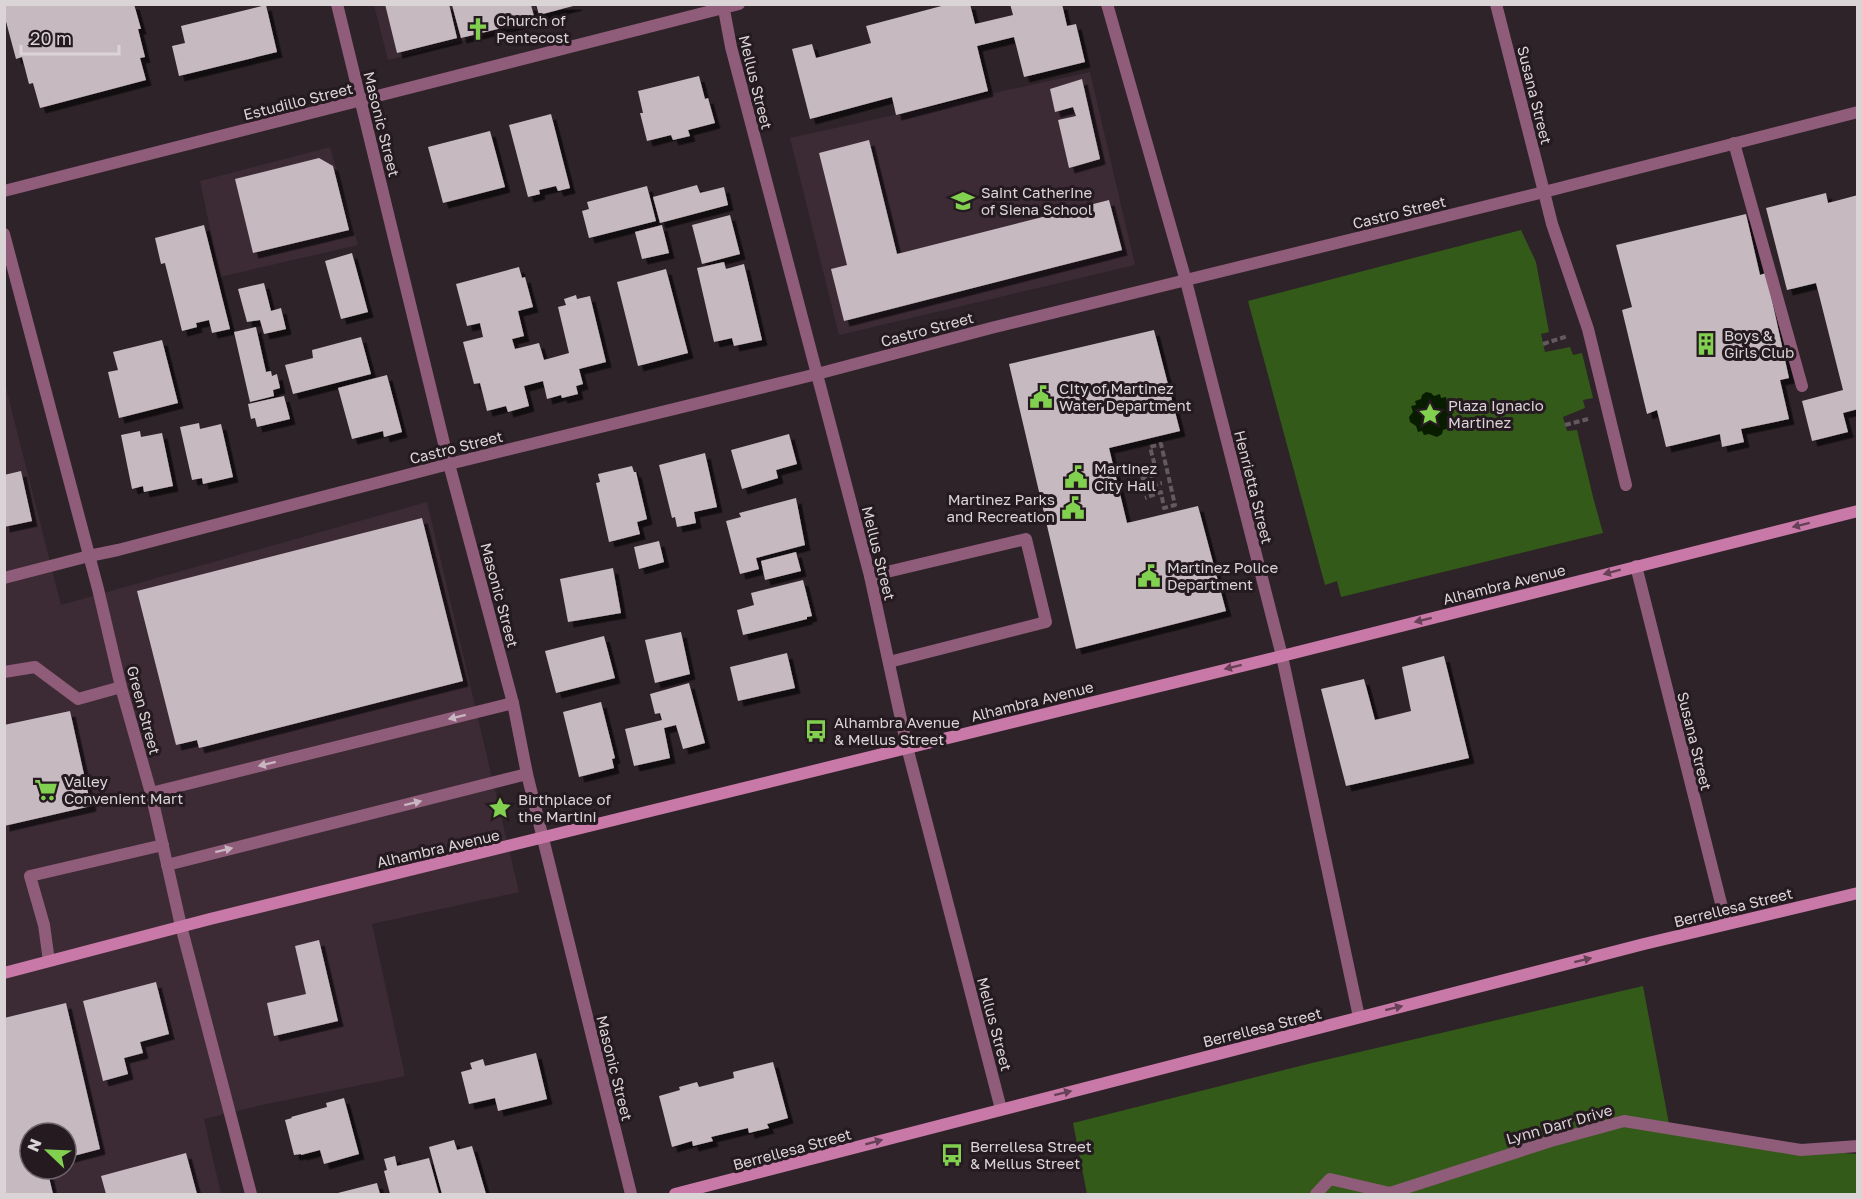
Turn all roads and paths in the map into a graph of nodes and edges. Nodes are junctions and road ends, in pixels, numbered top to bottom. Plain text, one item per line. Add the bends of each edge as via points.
1 (336, 4) edge
2 (739, 4) edge
3 (1107, 4) edge
4 (1496, 4) edge
5 (724, 7) edge
6 (360, 100) junction
7 (1857, 112) edge
8 (1734, 143) junction
9 (4, 191) edge
10 (1544, 192) junction
11 (4, 234) edge
12 (1186, 281) junction
13 (817, 374) junction
14 (1802, 386) dead end
15 (449, 464) junction
16 (1141, 479) dead end
17 (1162, 483) dead end
18 (1626, 485) dead end
19 (1143, 488) dead end
20 (1146, 498) dead end
21 (1857, 511) edge
22 (88, 556) junction
23 (1636, 566) junction
24 (870, 576) junction
25 (4, 578) edge
26 (1282, 656) junction
27 (889, 662) junction
28 (4, 672) edge
29 (121, 687) junction
30 (513, 703) junction
31 (907, 747) junction
32 (527, 774) junction
33 (151, 793) junction
34 (544, 837) junction
35 (163, 845) junction
36 (167, 865) junction
37 (1857, 893) edge
38 (1726, 923) junction
39 (181, 926) junction
40 (49, 961) junction
41 (4, 973) edge
42 (1359, 1017) junction
43 (1001, 1109) junction
44 (1857, 1146) edge
45 (250, 1194) edge
46 (631, 1194) edge
47 (675, 1194) edge
48 (1316, 1194) edge

1 - 6 street, Masonic Street
2 - 5 street, Estudillo Street
3 - 12 street, Henrietta Street
4 - 10 street, Susana Street
5 - 6 street, Estudillo Street
5 - 13 street, Mellus Street via 731,47
6 - 9 street, Estudillo Street
6 - 15 street, Masonic Street
7 - 8 street, Castro Street
8 - 10 street, Castro Street
8 - 14 street
10 - 12 street, Castro Street
10 - 18 street, Susana Street via 1588,329
11 - 22 street, Green Street
12 - 13 street, Castro Street
12 - 26 street, Henrietta Street
13 - 15 street, Castro Street
13 - 24 street, Mellus Street
15 - 22 street, Castro Street
15 - 30 street, Masonic Street
16 - 20 path via 1157,474 1150,447 1161,444 1175,505 1164,508 1161,492
17 - 19 path
21 -> 23 main road, Alhambra Avenue
22 - 25 street, Castro Street
22 - 29 street, Green Street
23 -> 26 main road, Alhambra Avenue
23 - 38 street, Susana Street
24 - 27 street, Mellus Street
24 - 27 street via 1026,539 1046,622
26 -> 31 main road, Alhambra Avenue
26 - 42 street, Henrietta Street
27 - 31 street, Mellus Street
28 - 29 street via 35,667 78,699
29 - 33 street, Green Street
30 - 32 street, Masonic Street
30 -> 33 street
31 - 34 main road, Alhambra Avenue
31 - 43 street, Mellus Street
32 - 34 street, Masonic Street
36 -> 32 street
33 - 35 street, Green Street
34 - 39 main road, Alhambra Avenue
34 - 46 street, Masonic Street
35 - 36 street, Green Street
35 - 40 street via 30,876
36 - 39 street, Green Street
37 - 38 main road, Berrellesa Street
42 -> 38 main road, Berrellesa Street
39 - 40 main road, Alhambra Avenue
39 - 45 street, Green Street
40 - 41 main road, Alhambra Avenue
43 -> 42 main road, Berrellesa Street
47 -> 43 main road, Berrellesa Street
44 - 48 street, Lynn Darr Drive via 1801,1150 1624,1121 1390,1193 1330,1179

